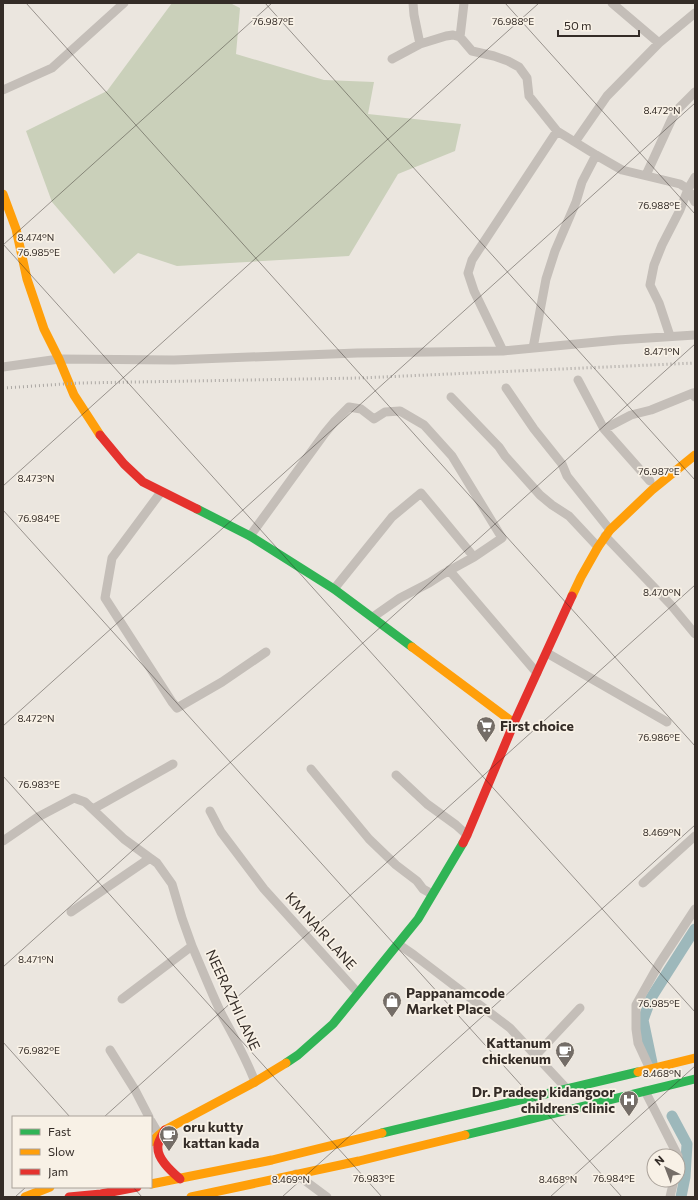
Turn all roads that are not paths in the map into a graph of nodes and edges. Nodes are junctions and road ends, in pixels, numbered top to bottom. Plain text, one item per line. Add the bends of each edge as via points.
1 (124, 3) edge
2 (412, 3) edge
3 (464, 3) edge
4 (612, 3) edge
5 (695, 13) edge
6 (460, 37) junction
7 (659, 42) junction
8 (420, 44) junction
9 (392, 59) dead end
10 (3, 90) edge
11 (695, 92) edge
12 (557, 131) junction
13 (575, 142) junction
14 (596, 156) junction
15 (646, 175) junction
16 (695, 178) edge
17 (688, 189) junction
18 (3, 194) edge
19 (695, 202) edge
20 (5, 210) edge
21 (670, 336) junction
22 (695, 336) edge
23 (533, 348) junction
24 (502, 351) junction
25 (59, 360) junction
26 (3, 367) edge
27 (578, 380) dead end
28 (506, 388) dead end
29 (451, 397) dead end
30 (695, 397) edge
31 (604, 429) junction
32 (695, 455) edge
33 (650, 481) dead end
34 (161, 492) junction
35 (607, 533) junction
36 (250, 536) junction
37 (598, 546) junction
38 (474, 557) junction
39 (450, 570) junction
40 (334, 589) junction
41 (373, 617) junction
42 (695, 634) edge
43 (266, 652) dead end
44 (547, 653) junction
45 (537, 673) junction
46 (667, 722) dead end
47 (514, 723) junction
48 (173, 764) dead end
49 (311, 769) dead end
50 (396, 775) dead end
51 (93, 810) junction
52 (210, 811) dead end
53 (467, 835) junction
54 (695, 836) edge
55 (3, 841) edge
56 (150, 858) junction
57 (643, 882) dead end
58 (432, 894) junction
59 (695, 909) edge
60 (71, 912) dead end
61 (398, 944) junction
62 (192, 946) junction
63 (358, 993) junction
64 (122, 999) dead end
65 (580, 1008) dead end
66 (110, 1050) dead end
67 (536, 1055) junction
68 (695, 1058) edge
69 (650, 1069) junction
70 (695, 1079) edge
71 (255, 1082) junction
72 (568, 1089) junction
73 (646, 1091) junction
74 (148, 1116) edge
75 (152, 1123) edge
76 (158, 1133) edge
77 (674, 1148) edge
78 (296, 1174) junction
79 (180, 1179) junction
80 (152, 1184) edge
81 (47, 1188) edge
82 (130, 1188) edge
83 (101, 1192) edge
84 (89, 1193) edge
85 (24, 1197) edge
86 (69, 1197) edge
87 (191, 1197) edge
88 (327, 1197) edge

1 - 10 street via 52,68
2 - 8 street
3 - 6 street
4 - 7 street
5 - 7 street
6 - 8 street via 446,36
6 - 12 street via 472,50 501,58 519,68 527,78 529,96
7 - 13 street via 607,96
8 - 9 street
11 - 15 street via 674,112
12 - 13 street
12 - 24 street via 472,260 468,272
13 - 14 street
14 - 15 street via 622,170
14 - 23 street via 582,182 574,208 555,251 546,279
15 - 17 street via 680,184
16 - 17 street
17 - 19 street
17 - 21 street via 662,245 650,285
18 - 20 main road
20 - 25 main road via 16,229 27,279 44,329
21 - 22 street
21 - 23 street
23 - 24 street
24 - 25 street via 174,360
25 - 26 street
25 - 34 main road via 74,395 102,436 124,464 143,482
27 - 31 street
28 - 35 street via 562,464 567,476
29 - 37 street via 540,494 569,516
30 - 31 street via 693,393
31 - 33 street
32 - 35 main road via 663,480
34 - 36 main road
34 - 43 street via 112,558 105,598 172,702 177,708
35 - 37 main road
35 - 42 street
36 - 38 street via 325,433 349,407 361,409 374,419 385,412 400,411 424,425 452,456 502,538
36 - 40 main road
37 - 44 main road via 581,577
38 - 39 street
38 - 40 street via 421,493 392,517
39 - 41 street via 400,598
39 - 45 street
40 - 41 main road
41 - 47 main road
44 - 45 main road
44 - 46 street
45 - 47 main road
47 - 53 main road
48 - 51 street
49 - 58 street via 374,844 423,889
50 - 53 street via 427,804
51 - 55 street via 85,802 74,798
51 - 56 street via 124,839
52 - 63 street, KM NAIR LANE via 220,832 264,889
53 - 58 main road
54 - 57 street
56 - 60 street
56 - 62 street via 157,863 172,884
58 - 61 main road via 418,919
59 - 69 street via 636,1006 638,1043
61 - 63 main road
61 - 67 street via 510,1028
62 - 64 street, NEERAZHI LANE
62 - 71 street, NEERAZHI LANE
63 - 71 main road via 333,1024 298,1055
65 - 67 street
66 - 74 street
67 - 72 street
68 - 69 main road
69 - 72 main road
70 - 73 main road
71 - 76 main road
72 - 79 main road via 272,1160
73 - 77 street
73 - 78 main road
75 - 76 street
76 - 79 main road via 161,1158 168,1170
78 - 87 main road
78 - 88 street
79 - 80 main road
81 - 85 main road
82 - 83 main road
83 - 84 main road
84 - 86 main road

